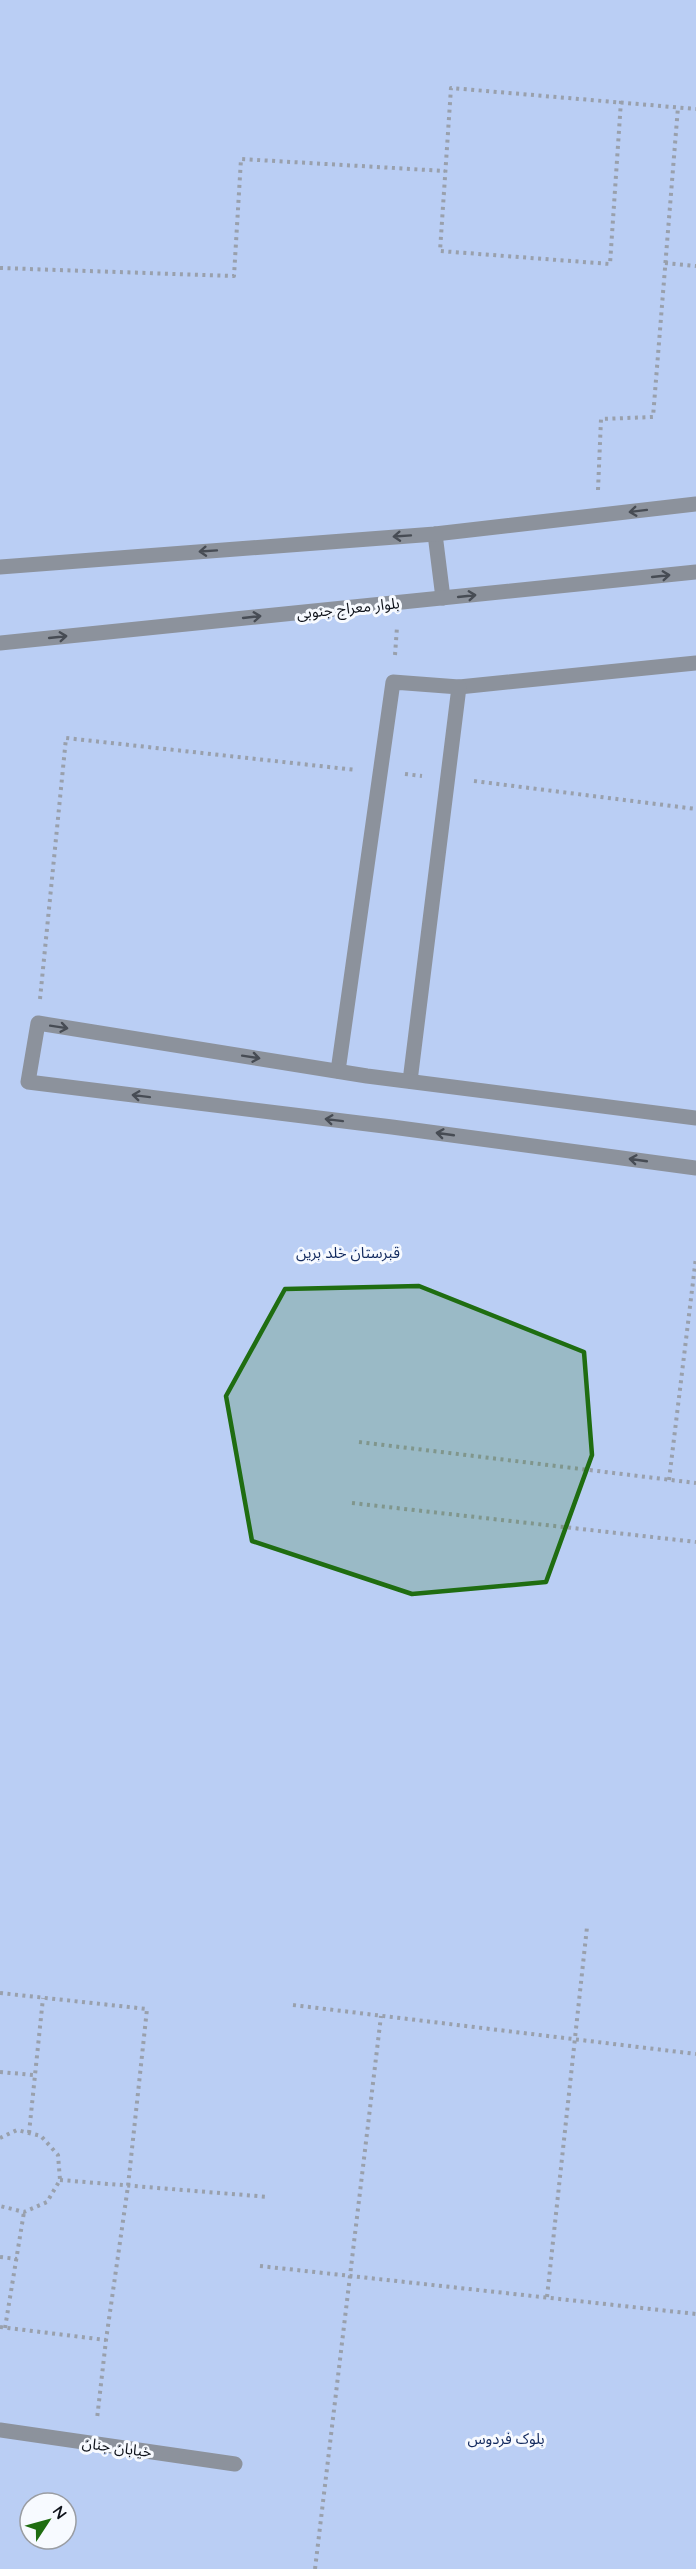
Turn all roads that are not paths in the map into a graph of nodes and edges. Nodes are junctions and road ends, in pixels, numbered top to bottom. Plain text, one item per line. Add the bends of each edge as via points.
1 (696, 504) edge
2 (435, 534) junction
3 (0, 567) edge
4 (696, 572) edge
5 (443, 598) junction
6 (0, 643) edge
7 (696, 663) edge
8 (459, 687) junction
9 (338, 1071) junction
10 (410, 1081) junction
11 (696, 1118) edge
12 (696, 1168) edge
13 (0, 2430) edge
14 (235, 2464) dead end

1 -> 2 lane
2 -> 3 lane
2 - 5 lane
5 -> 4 lane, بلوار معراج جنوبی
6 -> 5 lane, بلوار معراج جنوبی
7 - 8 lane
8 - 9 lane via 393,682
8 - 10 lane
9 - 10 lane
12 -> 9 lane via 28,1082 38,1023
10 - 11 lane
13 - 14 lane, خیابان جنان

